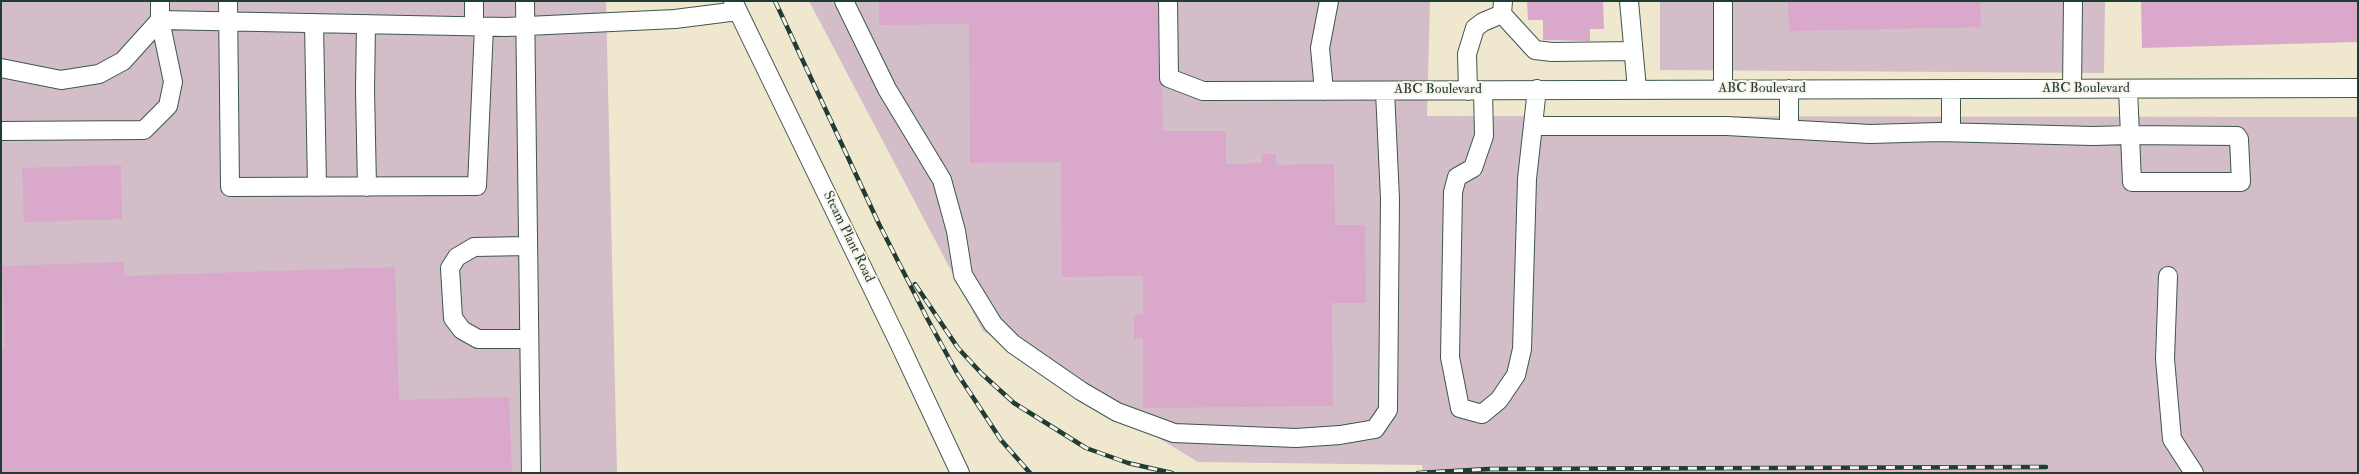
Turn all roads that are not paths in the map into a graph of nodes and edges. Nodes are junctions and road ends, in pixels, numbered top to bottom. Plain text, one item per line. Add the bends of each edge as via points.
1 (160, 1) edge
2 (228, 1) edge
3 (474, 1) edge
4 (525, 1) edge
5 (844, 1) edge
6 (1168, 1) edge
7 (1330, 1) edge
8 (1629, 1) edge
9 (1722, 1) edge
10 (2073, 1) edge
11 (736, 6) edge
12 (1502, 7) edge
13 (160, 20) junction
14 (229, 22) junction
15 (314, 23) junction
16 (366, 24) junction
17 (479, 26) junction
18 (525, 26) junction
19 (1633, 51) junction
20 (1, 68) edge
21 (2358, 88) edge
22 (1537, 89) junction
23 (1637, 89) junction
24 (1723, 89) junction
25 (1789, 89) junction
26 (1951, 89) junction
27 (2072, 89) junction
28 (2128, 90) junction
29 (1324, 91) junction
30 (1385, 91) junction
31 (1476, 91) junction
32 (1534, 126) junction
33 (1789, 129) junction
34 (1, 131) edge
35 (1950, 132) junction
36 (2130, 135) junction
37 (317, 187) junction
38 (367, 187) junction
39 (528, 246) junction
40 (2168, 276) dead end
41 (529, 338) junction
42 (531, 473) edge
43 (960, 473) edge
44 (2194, 473) edge

1 - 13 street
2 - 14 street
3 - 17 street
4 - 18 street
5 - 30 street via 887,89 942,180 956,231 963,275 993,324 1013,344 1081,391 1117,412 1174,433 1296,438 1340,435 1375,429 1388,410 1390,199
6 - 29 street, ABC Boulevard via 1169,78 1202,91
7 - 29 street via 1320,48
8 - 19 street
9 - 24 street
10 - 27 street
11 - 18 street via 675,19
11 - 43 street, Steam Plant Road
12 - 19 street via 1535,50
12 - 31 street via 1475,28 1466,54
13 - 14 street
13 - 20 street via 123,61 100,74 61,80
13 - 34 street via 173,82 168,106 144,130
14 - 15 street
14 - 37 street via 230,187
15 - 16 street
15 - 37 street
16 - 17 street
16 - 38 street
17 - 18 street
17 - 38 street via 476,186
18 - 39 street
19 - 23 street
21 - 28 street, ABC Boulevard
22 - 23 street, ABC Boulevard
22 - 31 street, ABC Boulevard
22 - 32 street
23 - 24 street, ABC Boulevard
24 - 25 street, ABC Boulevard
25 - 26 street, ABC Boulevard
25 - 33 street
26 - 27 street, ABC Boulevard
26 - 35 street
27 - 28 street, ABC Boulevard
28 - 36 street
29 - 30 street, ABC Boulevard
30 - 31 street, ABC Boulevard
31 - 32 street via 1484,136 1473,168 1457,177 1453,192 1450,357 1460,408 1482,414 1499,400 1516,375 1522,350 1527,179
32 - 33 street via 1719,126
33 - 35 street via 1870,134
35 - 36 street
36 - 36 street via 2237,136 2241,182 2132,182
37 - 38 street
39 - 41 street
39 - 41 street via 474,247 457,257 450,268 453,318 462,330 478,339
40 - 44 street via 2165,359 2172,439
41 - 42 street

